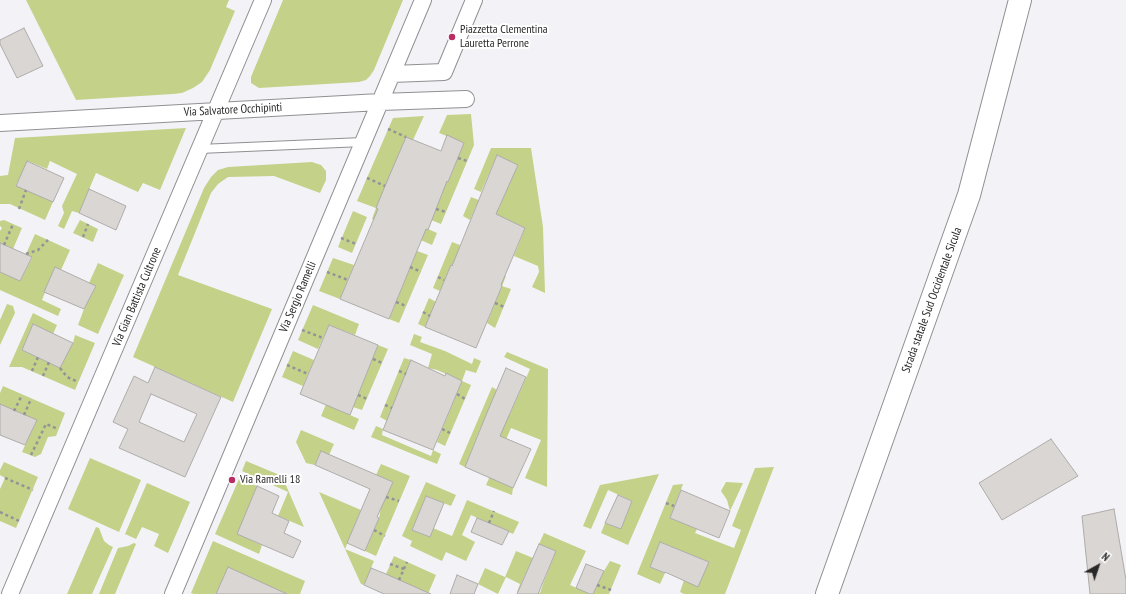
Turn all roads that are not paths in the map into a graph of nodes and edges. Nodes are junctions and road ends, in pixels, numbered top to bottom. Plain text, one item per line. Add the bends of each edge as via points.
1 (263, 0) edge
2 (423, 0) edge
3 (474, 0) edge
4 (1020, 0) edge
5 (392, 74) junction
6 (466, 99) dead end
7 (380, 102) junction
8 (216, 111) junction
9 (0, 123) edge
10 (363, 142) junction
11 (199, 149) junction
12 (10, 594) edge
13 (173, 594) edge
14 (827, 594) edge

1 - 8 street, Via Gian Battista Cultrone
2 - 5 street, Via Sergio Ramelli
3 - 5 street via 444,72
4 - 14 main road, Strada statale Sud Occidentale Sicula via 969,195
5 - 7 street, Via Sergio Ramelli
6 - 7 street, Via Salvatore Occhipinti
7 - 8 street, Via Salvatore Occhipinti
7 - 10 street, Via Sergio Ramelli
8 - 9 street, Via Salvatore Occhipinti
8 - 11 street, Via Gian Battista Cultrone
10 - 11 lane
10 - 13 street, Via Sergio Ramelli
11 - 12 street, Via Gian Battista Cultrone

